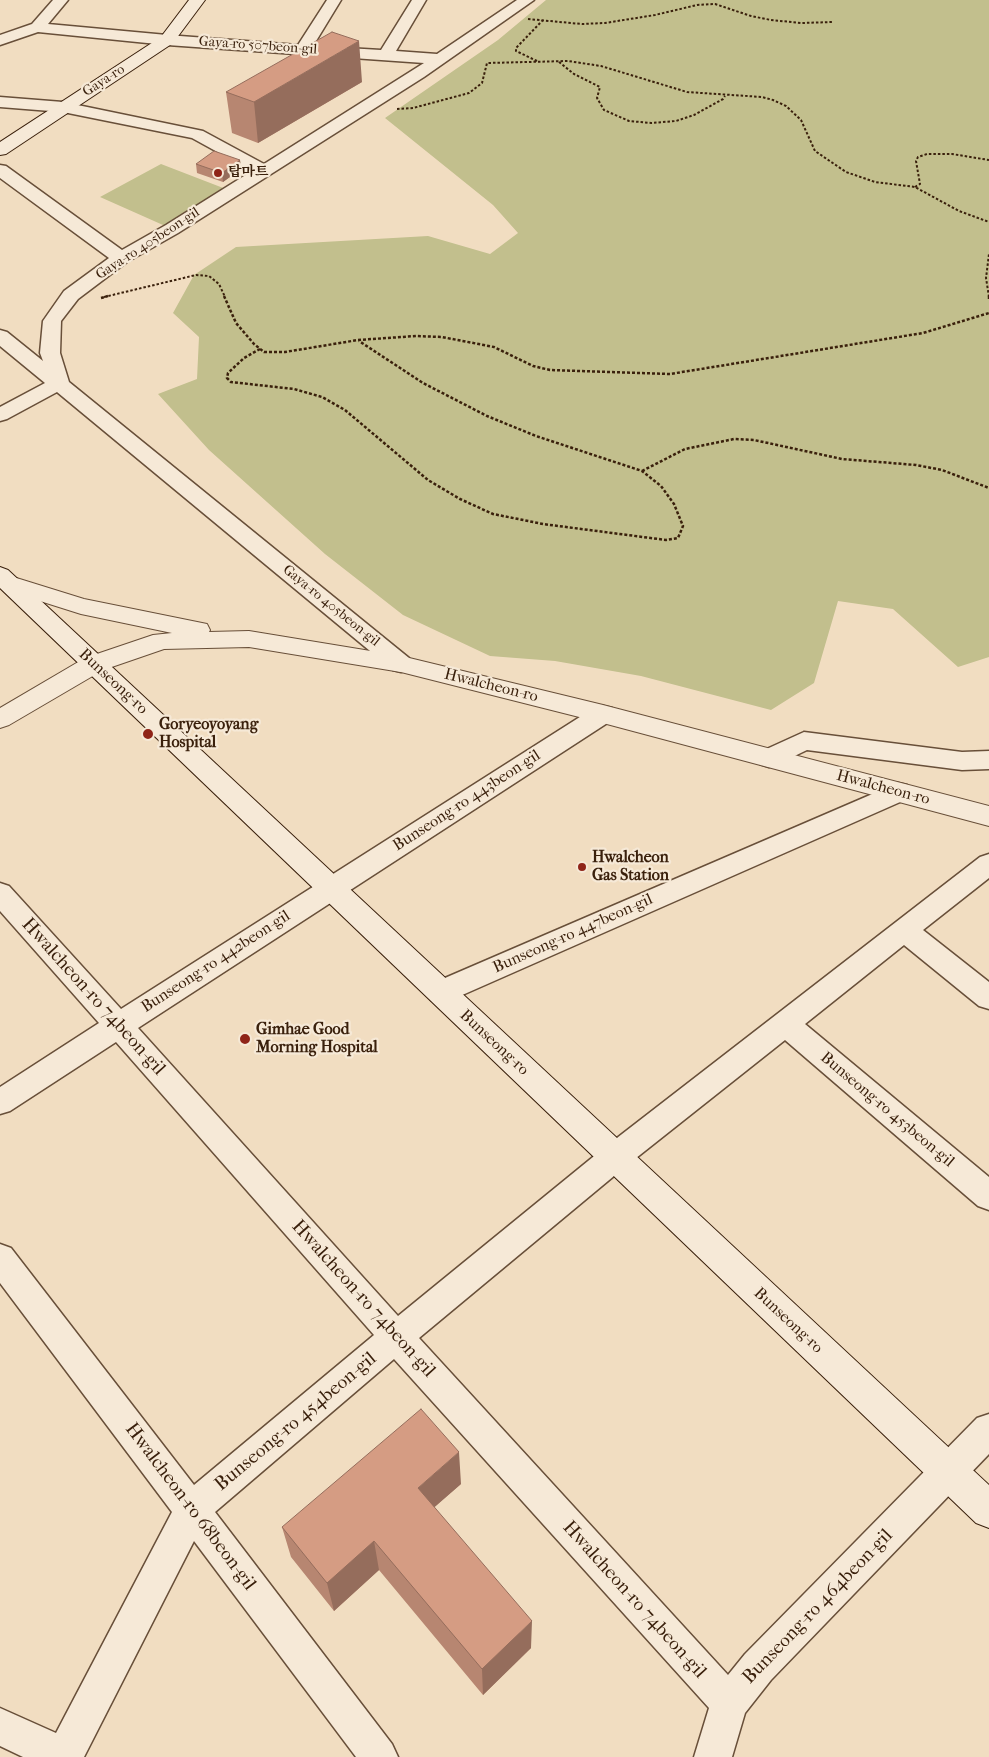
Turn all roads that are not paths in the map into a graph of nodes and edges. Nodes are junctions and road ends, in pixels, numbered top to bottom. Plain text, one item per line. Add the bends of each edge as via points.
1 (61, 0) edge
2 (197, 0) edge
3 (334, 0) edge
4 (419, 0) edge
5 (527, 0) edge
6 (37, 27) junction
7 (0, 40) edge
8 (167, 40) junction
9 (302, 49) junction
10 (386, 55) junction
11 (439, 59) junction
12 (0, 102) edge
13 (63, 107) junction
14 (0, 150) edge
15 (0, 170) edge
16 (264, 171) junction
17 (121, 258) junction
18 (0, 336) edge
19 (59, 383) junction
20 (0, 415) edge
21 (5, 580) edge
22 (249, 639) junction
23 (94, 664) junction
24 (401, 664) junction
25 (604, 714) junction
26 (0, 718) edge
27 (769, 758) junction
28 (989, 760) edge
29 (898, 792) junction
30 (989, 816) edge
31 (989, 864) edge
32 (330, 888) junction
33 (0, 892) edge
34 (904, 930) junction
35 (440, 992) junction
36 (989, 998) edge
37 (785, 1024) junction
38 (119, 1025) junction
39 (0, 1102) edge
40 (615, 1157) junction
41 (989, 1196) edge
42 (0, 1258) edge
43 (396, 1337) junction
44 (989, 1430) edge
45 (948, 1473) junction
46 (192, 1510) junction
47 (989, 1510) edge
48 (729, 1703) junction
49 (0, 1727) edge
50 (64, 1757) edge
51 (379, 1757) edge
52 (713, 1757) edge

1 - 6 street
2 - 8 main road, Gaya-ro
3 - 9 street
4 - 10 street
5 - 11 street, Gaya-ro 405beon-gil
6 - 7 street
6 - 8 street, Gaya-ro 507beon-gil
8 - 9 street, Gaya-ro 507beon-gil
8 - 13 main road, Gaya-ro
9 - 10 street, Gaya-ro 507beon-gil
10 - 11 street, Gaya-ro 507beon-gil
11 - 16 street, Gaya-ro 405beon-gil
12 - 13 street
13 - 14 main road, Gaya-ro
13 - 16 street via 197,134
15 - 17 street
16 - 17 street, Gaya-ro 405beon-gil
17 - 19 street, Gaya-ro 405beon-gil via 71,295 52,321 50,353
18 - 19 street
19 - 20 street
19 - 24 street, Gaya-ro 405beon-gil
21 - 22 main road via 81,606
21 - 23 main road, Bunseong-ro
22 - 23 main road, Hwalcheon-ro via 162,641
22 - 24 main road, Hwalcheon-ro
23 - 26 main road, Hwalcheon-ro
23 - 32 main road, Bunseong-ro
24 - 25 main road, Hwalcheon-ro
25 - 27 main road, Hwalcheon-ro
25 - 32 street, Bunseong-ro 443beon-gil
27 - 28 street via 804,741 962,761
27 - 29 main road, Hwalcheon-ro
29 - 30 main road, Hwalcheon-ro
29 - 35 street, Bunseong-ro 447beon-gil
31 - 34 street
32 - 35 main road, Bunseong-ro
32 - 38 street, Bunseong-ro 442beon-gil
33 - 38 street, Hwalcheon-ro 74beon-gil
34 - 36 street
34 - 37 street
35 - 40 main road, Bunseong-ro
37 - 40 street
37 - 41 street, Bunseong-ro 453beon-gil
38 - 39 street, Bunseong-ro 442beon-gil
38 - 43 street, Hwalcheon-ro 74beon-gil
40 - 43 street, Bunseong-ro 454beon-gil
40 - 45 main road, Bunseong-ro
42 - 46 street, Hwalcheon-ro 68beon-gil
43 - 46 street, Bunseong-ro 454beon-gil
43 - 48 street, Hwalcheon-ro 74beon-gil
44 - 45 street, Bunseong-ro 464beon-gil
45 - 47 main road, Bunseong-ro
45 - 48 street, Bunseong-ro 464beon-gil via 758,1668
46 - 50 street, Bunseong-ro 454beon-gil
46 - 51 street, Hwalcheon-ro 68beon-gil
48 - 52 street, Bunseong-ro 464beon-gil
49 - 50 street

